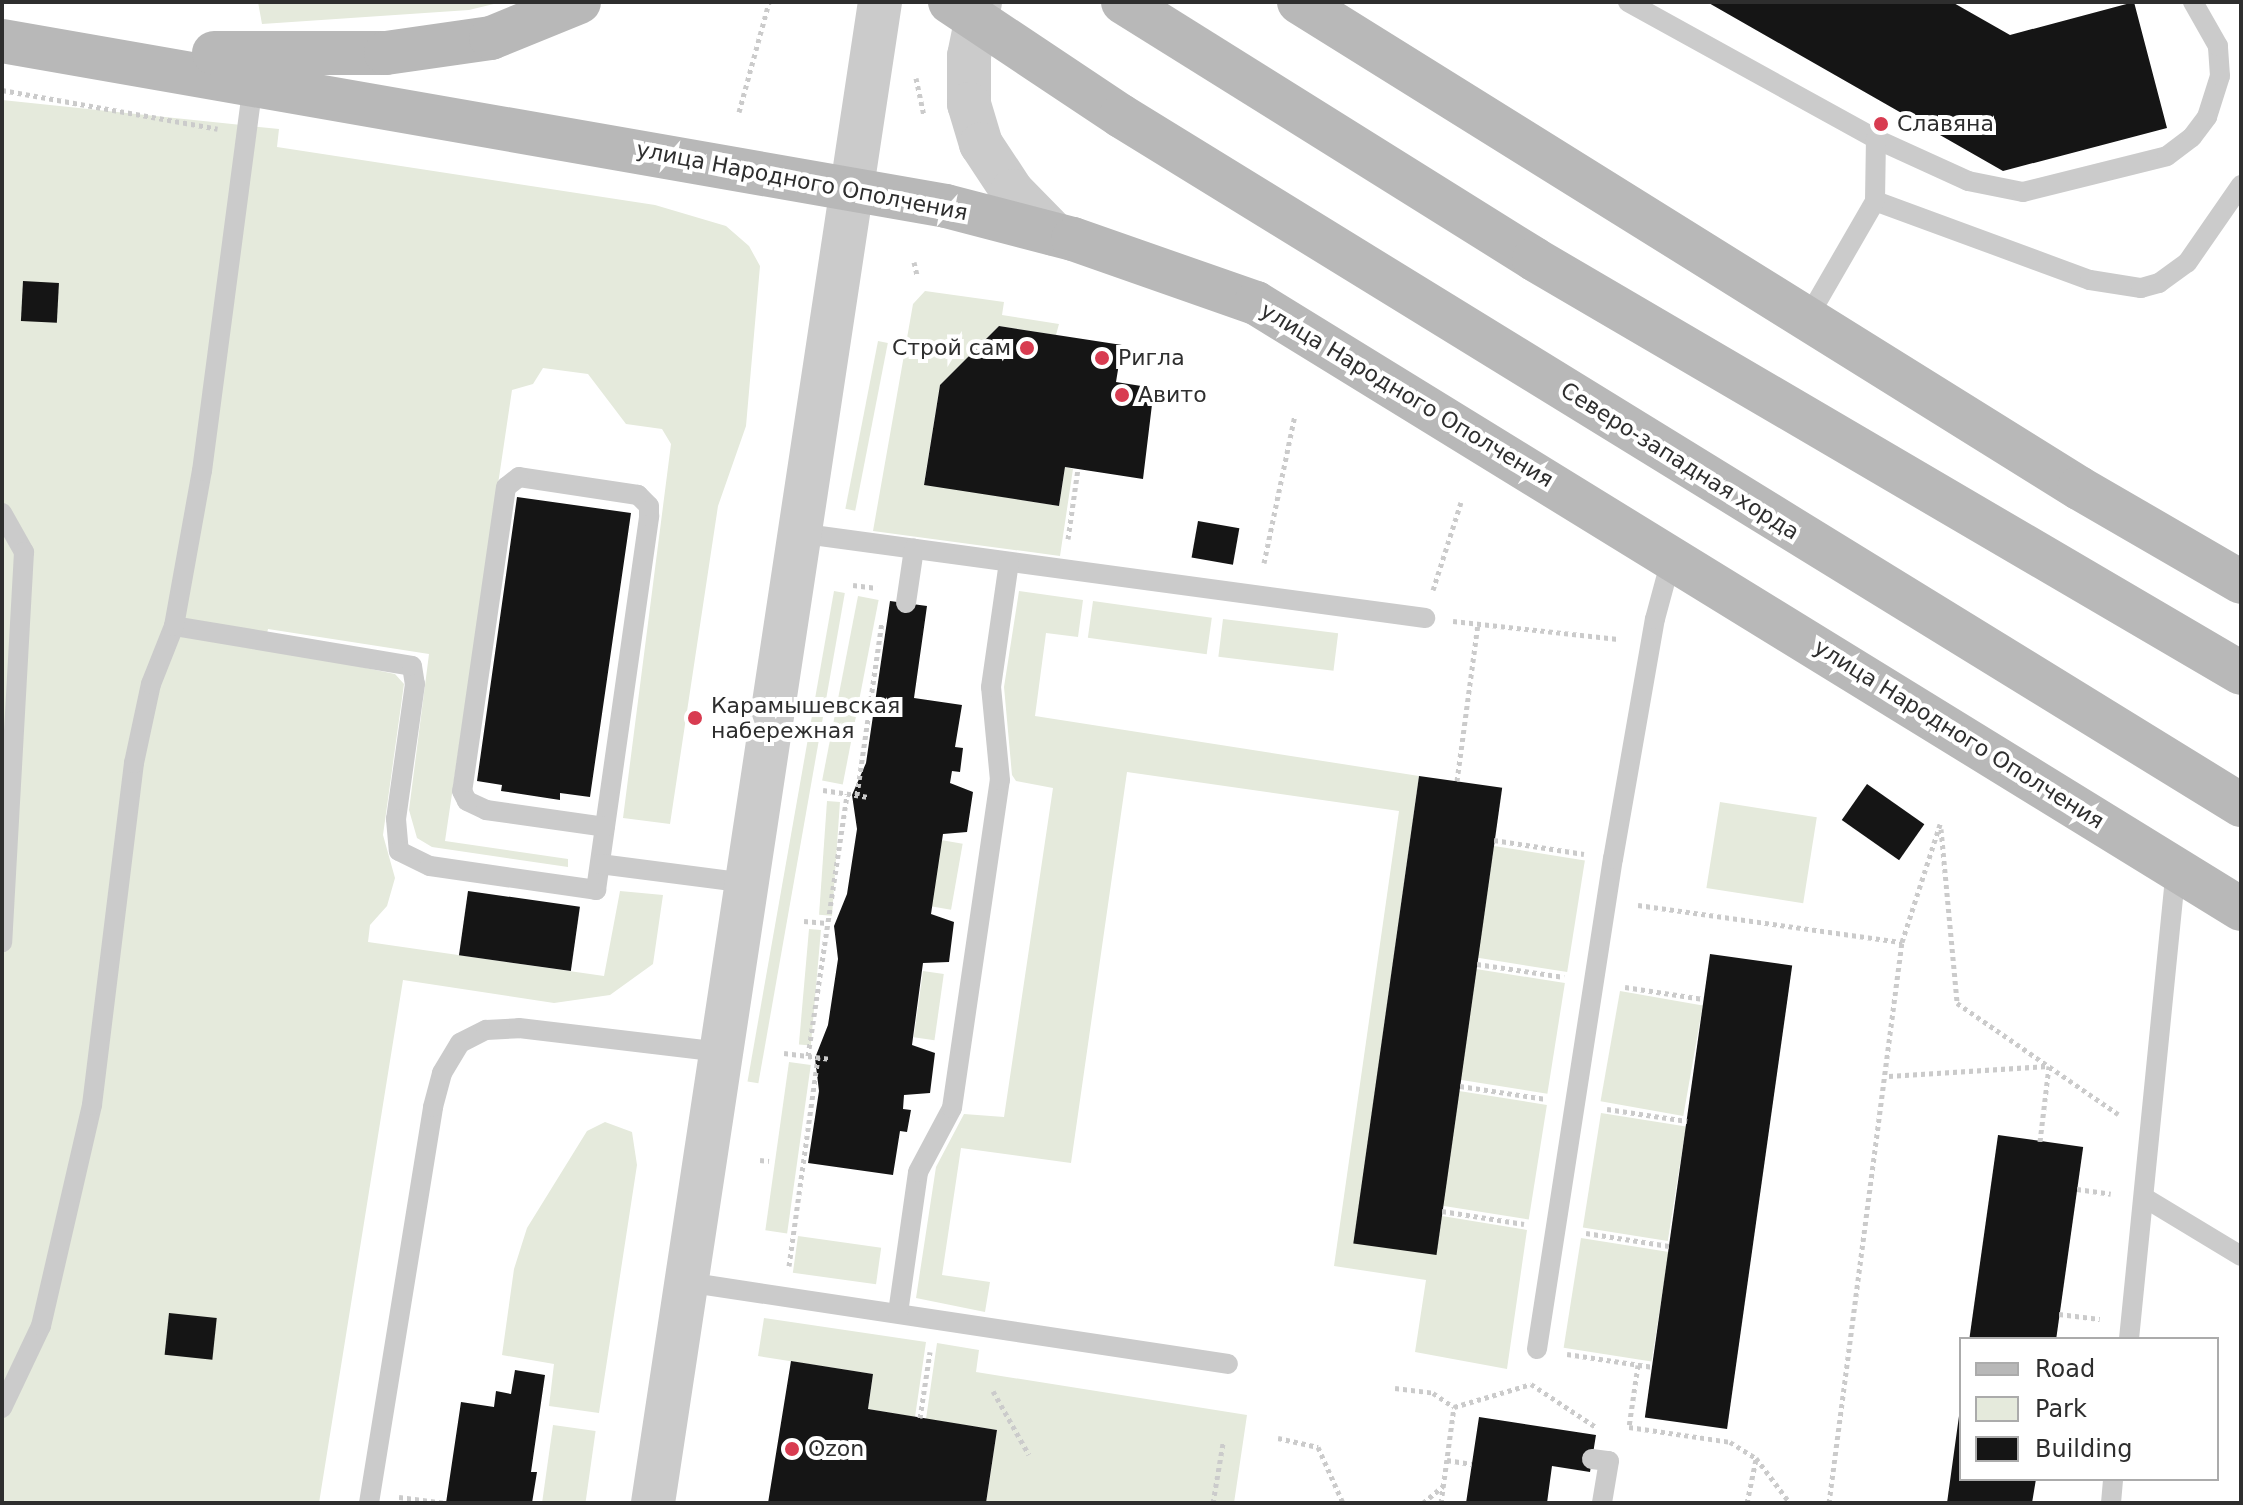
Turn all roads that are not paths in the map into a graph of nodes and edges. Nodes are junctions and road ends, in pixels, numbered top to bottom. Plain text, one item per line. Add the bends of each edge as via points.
1 (579, 2) edge
2 (880, 2) edge
3 (950, 2) edge
4 (980, 2) edge
5 (1123, 2) edge
6 (1299, 2) edge
7 (1628, 2) edge
8 (2193, 2) edge
9 (2, 39) edge
10 (253, 84) junction
11 (1876, 139) junction
12 (2241, 185) edge
13 (851, 187) junction
14 (1875, 201) junction
15 (1054, 234) junction
16 (1807, 319) junction
17 (2, 513) edge
18 (798, 533) junction
19 (914, 549) junction
20 (1672, 556) junction
21 (1009, 562) junction
22 (2241, 582) edge
23 (906, 603) dead end
24 (1425, 618) road end
25 (174, 626) junction
26 (2241, 673) edge
27 (2241, 805) edge
28 (605, 827) junction
29 (600, 864) junction
30 (2176, 868) junction
31 (746, 883) junction
32 (2241, 909) edge
33 (2, 942) edge
34 (721, 1052) junction
35 (2145, 1198) junction
36 (2241, 1256) edge
37 (686, 1282) junction
38 (898, 1313) junction
39 (2129, 1337) edge
40 (1537, 1349) road end
41 (1228, 1364) dead end
42 (2, 1408) edge
43 (1595, 1459) road end
44 (2113, 1481) edge
45 (370, 1498) edge
46 (653, 1503) edge
47 (1602, 1503) edge
48 (2111, 1503) edge

1 - 9 main road, улица Народного Ополчения via 491,38 386,53 256,56
2 - 13 street
3 - 27 main road, Северо-западная хорда via 1121,116
4 - 15 street via 969,56 969,92 981,144 1012,191
5 - 26 main road via 1534,259
6 - 16 main road
7 - 11 lane
8 - 11 lane via 2218,46 2220,76 2207,117 2167,156 2023,192 1968,181
9 - 10 main road, улица Народного Ополчения
10 - 13 main road, улица Народного Ополчения
10 - 25 lane via 204,457
11 - 14 lane
12 - 14 lane via 2187,263 2159,283 2141,288 2090,280
13 - 15 main road, улица Народного Ополчения
13 - 18 street
14 - 16 lane
15 - 20 main road, улица Народного Ополчения via 1256,303
16 - 22 main road
17 - 33 lane via 24,552
18 - 19 lane
18 - 31 street
19 - 21 lane
19 - 23 lane
20 - 30 main road, улица Народного Ополчения
20 - 40 lane via 1655,619 1613,859
21 - 24 lane
21 - 38 lane via 991,687 1000,780 952,1108 918,1172
25 - 29 lane via 412,666 415,684 396,838 399,851 412,862 596,890
25 - 42 lane via 151,684 134,763 92,1105 41,1326
28 - 28 lane via 649,506 629,492 511,479 504,496 462,791 467,801 486,810
28 - 29 lane
29 - 31 lane
30 - 32 main road, улица Народного Ополчения
30 - 35 lane
31 - 34 street
34 - 37 street
34 - 45 lane via 519,1028 486,1030 460,1043 442,1073 433,1107
35 - 36 lane
35 - 39 lane
37 - 38 lane
37 - 46 street
38 - 41 lane
43 - 47 lane via 1609,1461
44 - 48 lane

